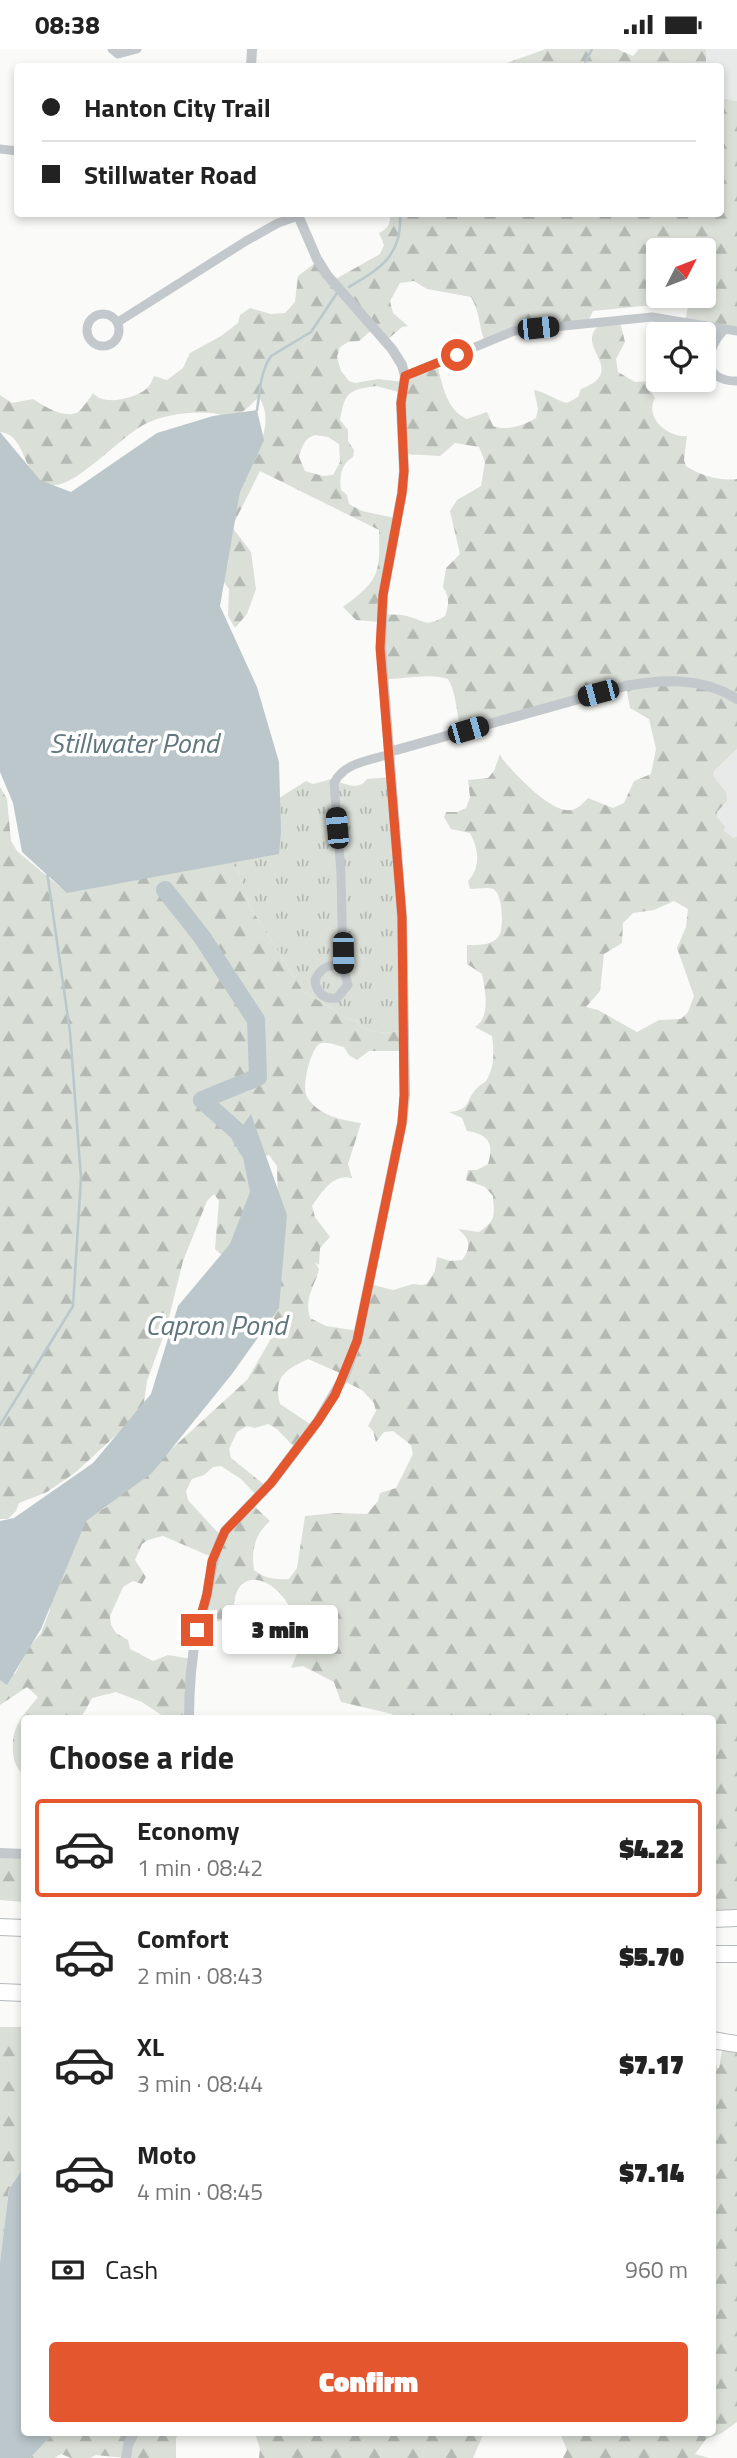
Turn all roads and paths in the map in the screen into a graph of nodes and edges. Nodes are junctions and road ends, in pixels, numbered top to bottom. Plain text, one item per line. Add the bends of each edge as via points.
1 (136, 49) edge
2 (115, 52) edge
3 (292, 217) edge
4 (298, 217) edge
5 (118, 322) dead end
6 (725, 329) junction
7 (737, 331) edge
8 (405, 376) junction
9 (737, 381) edge
10 (737, 699) edge
11 (390, 753) junction
12 (343, 968) dead end
13 (189, 1715) edge
14 (0, 1853) edge
15 (21, 1854) edge
16 (737, 1918) edge
17 (716, 1919) edge
18 (0, 1927) edge
19 (21, 1928) edge
20 (716, 1954) edge
21 (737, 1954) edge
22 (0, 1991) edge
23 (21, 1993) edge
24 (737, 2036) edge
25 (716, 2037) edge
26 (716, 2038) edge
27 (737, 2044) edge
28 (133, 2436) edge
29 (126, 2458) edge

1 - 2 street
3 - 5 street
4 - 8 street via 327,275 392,349
6 - 7 street
6 - 8 street via 652,317 514,331
6 - 9 street via 709,350 709,363 715,375
8 - 11 street via 402,493 381,610
10 - 11 street via 700,683 650,681
11 - 12 street via 347,768 334,783
11 - 13 street via 402,917 404,1095 357,1341 335,1395 318,1421 220,1541 197,1630
14 - 15 street
16 - 17 highway
18 - 19 highway
20 - 21 highway
22 - 23 highway
24 - 25 highway
26 - 27 highway
28 - 29 street

